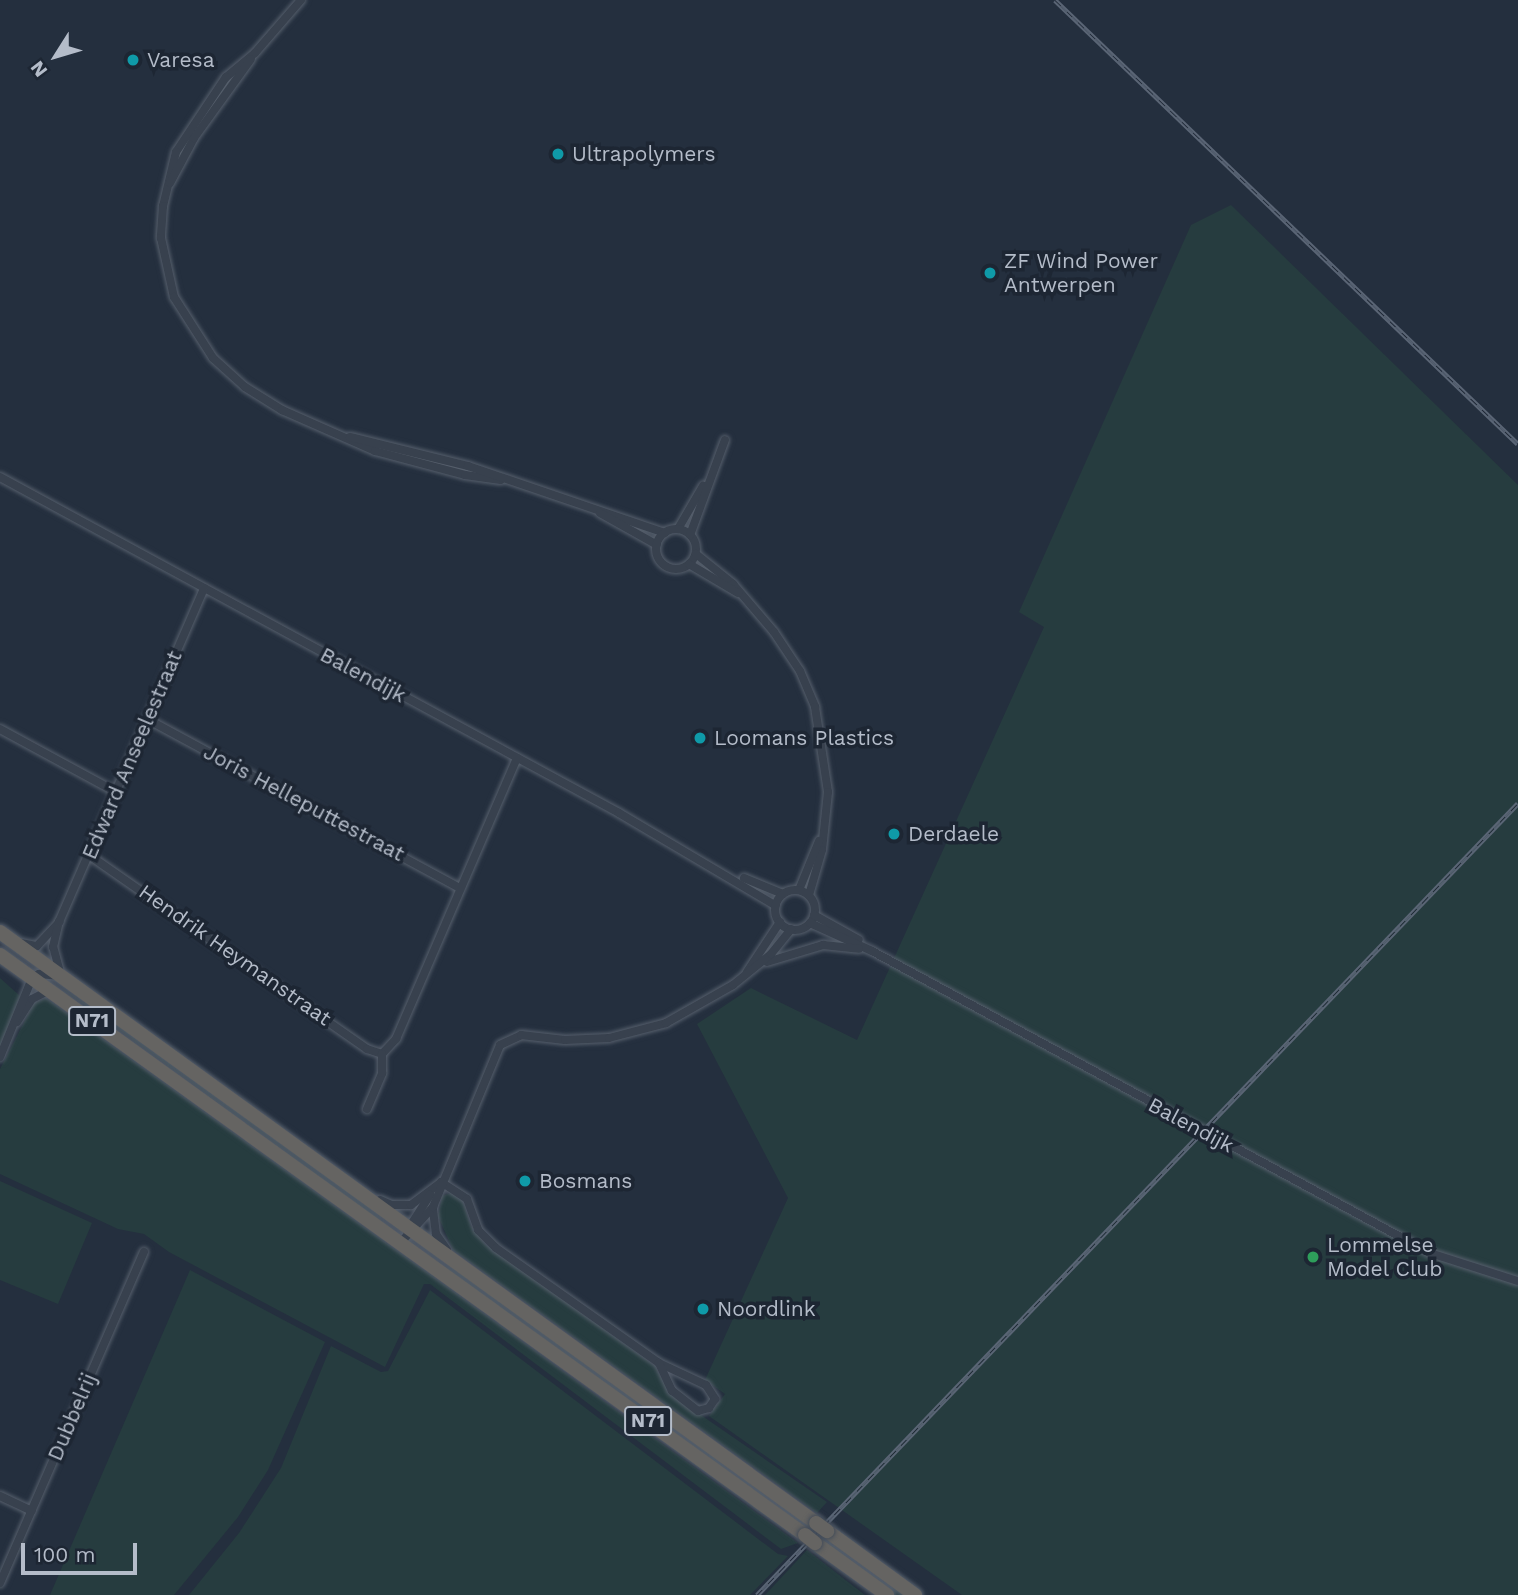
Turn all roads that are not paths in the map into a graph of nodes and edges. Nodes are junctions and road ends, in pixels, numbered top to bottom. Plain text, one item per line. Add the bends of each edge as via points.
1 (301, 0) edge
2 (725, 440) dead end
3 (0, 477) edge
4 (707, 481) junction
5 (595, 510) junction
6 (678, 529) junction
7 (665, 533) junction
8 (690, 534) junction
9 (657, 545) junction
10 (696, 554) junction
11 (689, 564) junction
12 (204, 589) junction
13 (739, 593) junction
14 (147, 719) junction
15 (0, 729) edge
16 (517, 758) junction
17 (116, 792) junction
18 (823, 831) junction
19 (89, 855) junction
20 (726, 873) junction
21 (460, 888) junction
22 (799, 890) junction
23 (783, 894) junction
24 (809, 895) junction
25 (776, 906) junction
26 (812, 919) junction
27 (59, 922) junction
28 (780, 922) junction
29 (790, 929) junction
30 (6, 936) edge
31 (872, 951) junction
32 (0, 954) edge
33 (759, 965) junction
34 (16, 966) junction
35 (746, 974) junction
36 (61, 976) junction
37 (32, 978) junction
38 (50, 991) junction
39 (24, 992) junction
40 (13, 1027) junction
41 (382, 1054) junction
42 (0, 1057) edge
43 (367, 1109) dead end
44 (291, 1163) junction
45 (441, 1182) junction
46 (349, 1184) junction
47 (433, 1207) junction
48 (408, 1233) junction
49 (144, 1252) dead end
50 (463, 1268) junction
51 (1518, 1281) edge
52 (491, 1307) junction
53 (659, 1363) junction
54 (0, 1496) edge
55 (32, 1510) junction
56 (0, 1583) edge
57 (887, 1595) edge
58 (915, 1595) edge

1 - 5 street via 203,116 168,185 163,206 163,258 174,297 195,335 245,387 282,410 344,436
2 - 4 street
3 - 12 street, Balendijk
4 - 6 street
4 - 8 street
5 - 7 street
5 - 9 street
6 - 7 street
6 - 8 street
7 - 9 street
8 - 10 street
9 - 11 street via 659,559 670,568
10 - 11 street
10 - 13 street
11 - 13 street
12 - 14 street, Edward Anseelestraat
12 - 16 street, Balendijk
13 - 18 street via 791,655 815,707 828,771
14 - 17 street, Edward Anseelestraat
14 - 21 street, Joris Helleputtestraat
15 - 17 street
16 - 20 street, Balendijk
16 - 21 street
17 - 19 street, Edward Anseelestraat
18 - 22 street
18 - 24 street
19 - 27 street, Edward Anseelestraat
19 - 41 street, Hendrik Heymanstraat via 367,1049
20 - 23 street, Balendijk
20 - 25 street, Balendijk
21 - 41 street via 396,1039
22 - 23 street
22 - 24 street
23 - 25 street
24 - 26 street
25 - 28 street
26 - 29 street
26 - 31 street, Balendijk
27 - 30 street, Edward Anseelestraat via 37,946
27 - 36 street, Edward Anseelestraat via 53,947
28 - 29 street
28 - 35 street
29 - 33 street
30 - 36 highway, N71
31 - 33 street via 823,945
31 - 51 street, Balendijk via 1430,1253
32 - 34 highway, N71
33 - 35 street
34 - 37 highway, N71
34 - 39 street via 24,979
35 - 45 street via 693,1011 639,1032 595,1040 522,1035 506,1041 491,1061
36 - 37 street via 39,974
36 - 46 highway, N71
37 - 38 highway, N71
37 - 39 street
38 - 40 street via 32,999
38 - 44 highway, N71
39 - 40 street
40 - 42 street
41 - 43 street via 382,1073
44 - 48 highway, N71
44 - 52 highway, N71
45 - 46 street via 416,1202 400,1206
45 - 47 street
45 - 48 street
45 - 53 street via 467,1199 478,1230 496,1248
46 - 48 highway, N71
47 - 48 street
47 - 50 street via 436,1234
48 - 50 highway, N71
48 - 52 highway, N71
49 - 55 street, Dubbelrij
50 - 58 highway, N71
52 - 57 highway, N71
53 - 53 street via 672,1391 698,1411 709,1408 715,1399 706,1385
54 - 55 street
55 - 56 street, Dubbelrij

